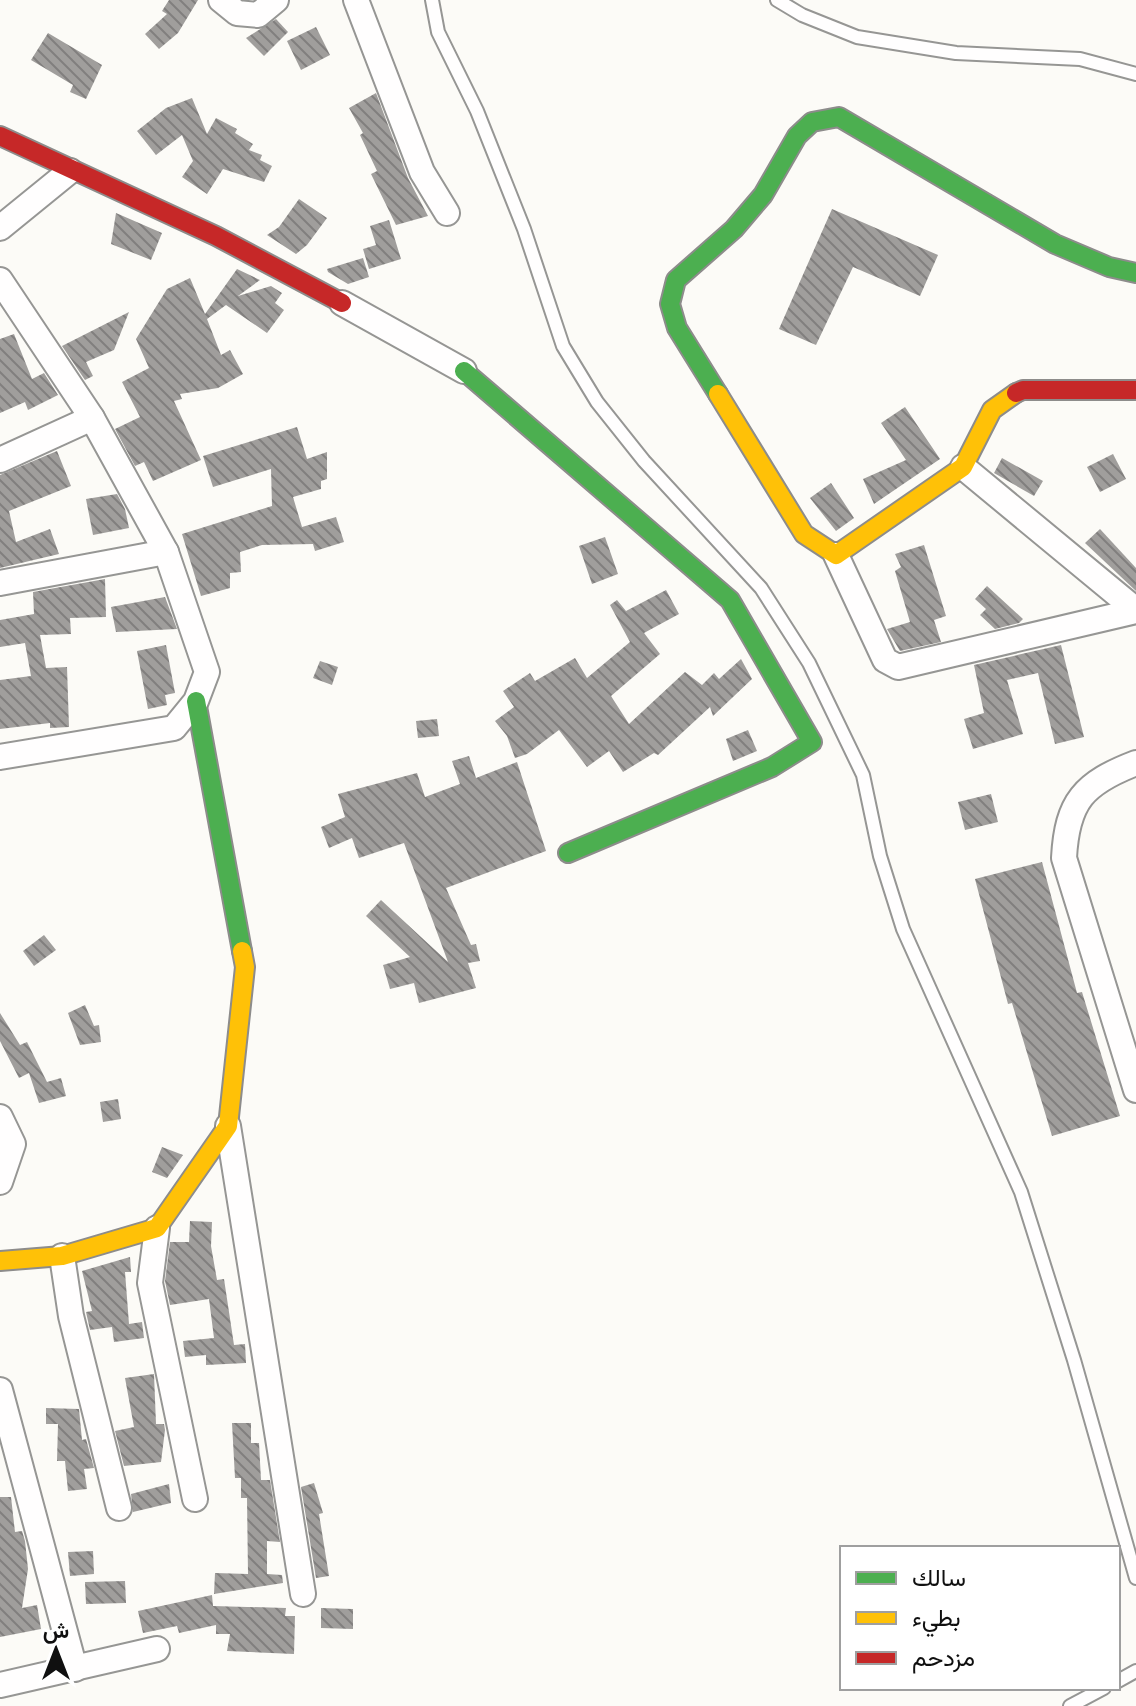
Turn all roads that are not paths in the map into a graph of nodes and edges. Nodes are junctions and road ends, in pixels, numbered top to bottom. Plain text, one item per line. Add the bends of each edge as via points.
1 (221, 0) edge
2 (276, 0) edge
3 (356, 0) edge
4 (432, 0) edge
5 (777, 0) edge
6 (1136, 74) edge
7 (0, 136) edge
8 (70, 171) junction
9 (447, 213) dead end
10 (0, 228) edge
11 (1136, 273) edge
12 (0, 280) edge
13 (342, 303) joint
14 (464, 371) joint
15 (1136, 390) edge
16 (92, 418) junction
17 (0, 460) edge
18 (963, 467) junction
19 (166, 552) junction
20 (836, 555) junction
21 (0, 583) edge
22 (1136, 611) edge
23 (196, 701) junction
24 (0, 757) edge
25 (1136, 763) edge
26 (568, 853) dead end
27 (1136, 1090) edge
28 (0, 1117) edge
29 (228, 1126) junction
30 (0, 1182) edge
31 (157, 1228) junction
32 (62, 1256) junction
33 (0, 1261) edge
34 (0, 1390) edge
35 (195, 1499) dead end
36 (119, 1508) dead end
37 (1136, 1578) edge
38 (303, 1594) dead end
39 (157, 1649) dead end
40 (75, 1669) junction
41 (0, 1685) edge
42 (1100, 1690) edge
43 (1070, 1706) edge

1 - 2 street via 237,13 258,15
3 - 9 street via 422,172
4 - 37 lane via 438,32 477,111 524,229 563,346 597,402 644,461 761,588 809,663 863,775 903,929 1021,1192
5 - 6 lane via 857,37 956,53 1080,59
7 - 8 street
8 - 10 street
8 - 13 street via 202,229
11 - 20 street via 1055,244 839,117 812,122 797,136 763,195 734,229 676,280 670,304 677,328 804,534
12 - 16 street
13 - 14 street
14 - 26 street via 730,600 812,742 772,767
15 - 18 street via 1014,394 992,410
16 - 17 street
16 - 19 street
18 - 20 street
18 - 22 street
19 - 21 street
19 - 23 street via 207,672
20 - 22 street via 885,660 898,667
23 - 24 street via 174,728
23 - 29 street via 245,967
25 - 27 street via 1101,776 1080,797 1066,829 1064,858
28 - 30 street via 13,1144
29 - 31 street
29 - 38 street
31 - 32 street
31 - 35 street via 150,1283
32 - 33 street
32 - 36 street via 71,1316
34 - 40 street
39 - 40 street
40 - 41 street
42 - 43 lane

